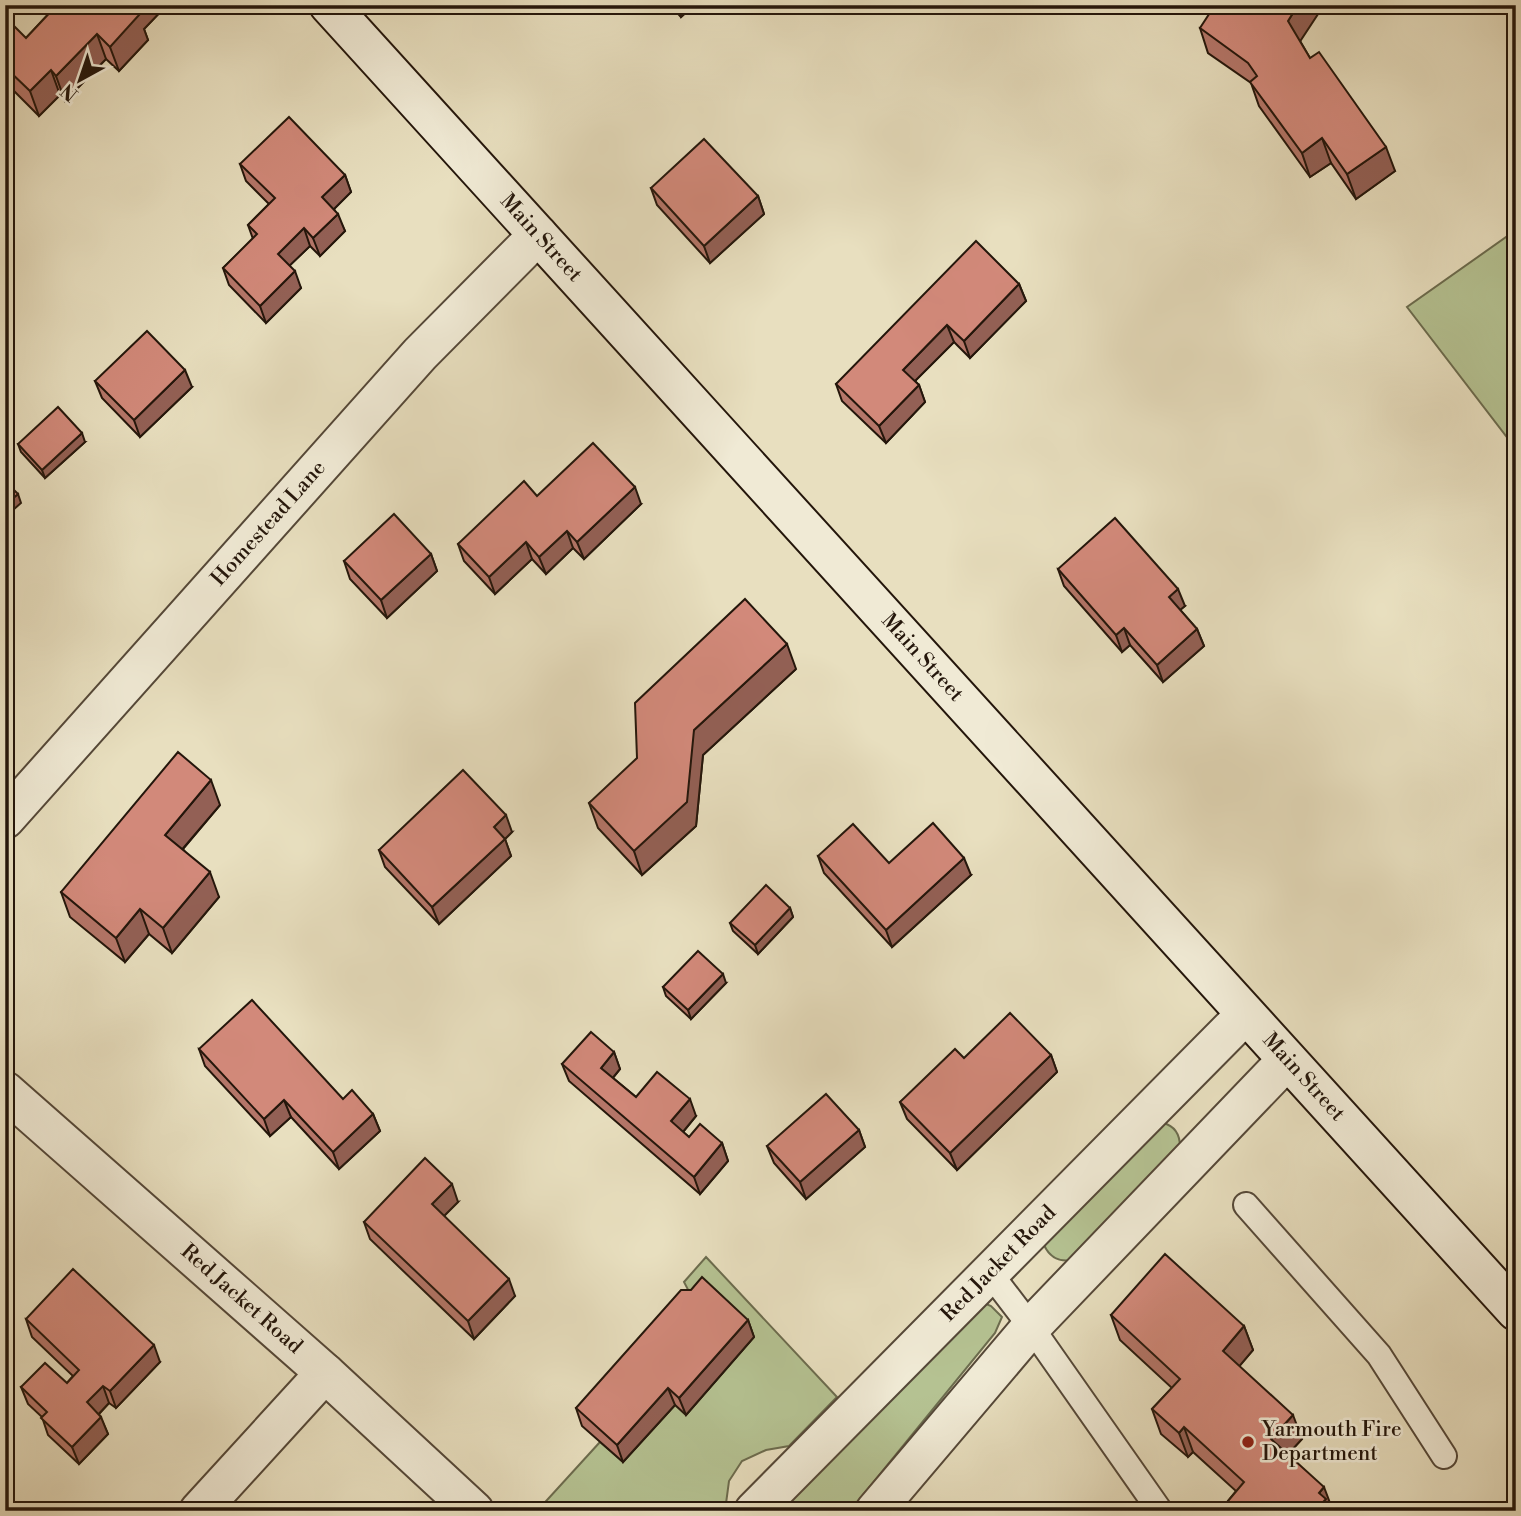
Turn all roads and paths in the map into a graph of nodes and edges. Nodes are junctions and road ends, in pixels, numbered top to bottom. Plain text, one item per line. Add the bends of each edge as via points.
1 (329, 5) edge
2 (538, 235) junction
3 (5, 819) edge
4 (1245, 1016) junction
5 (1287, 1060) junction
6 (5, 1091) edge
7 (1246, 1205) dead end
8 (989, 1272) junction
9 (1516, 1311) edge
10 (1031, 1327) junction
11 (324, 1373) junction
12 (1444, 1456) dead end
13 (199, 1511) edge
14 (474, 1511) edge
15 (754, 1511) edge
16 (875, 1511) edge
17 (1160, 1511) edge

1 - 2 street, Main Street
2 - 3 street, Homestead Lane via 421,354
2 - 4 street, Main Street
4 - 5 street, Main Street
4 - 8 street, Red Jacket Road
5 - 9 street, Main Street
5 - 10 street
6 - 11 street, Red Jacket Road
7 - 12 lane via 1379,1355
8 - 10 lane
8 - 15 street, Red Jacket Road
10 - 16 street
10 - 17 lane
11 - 13 street
11 - 14 street, Red Jacket Road

